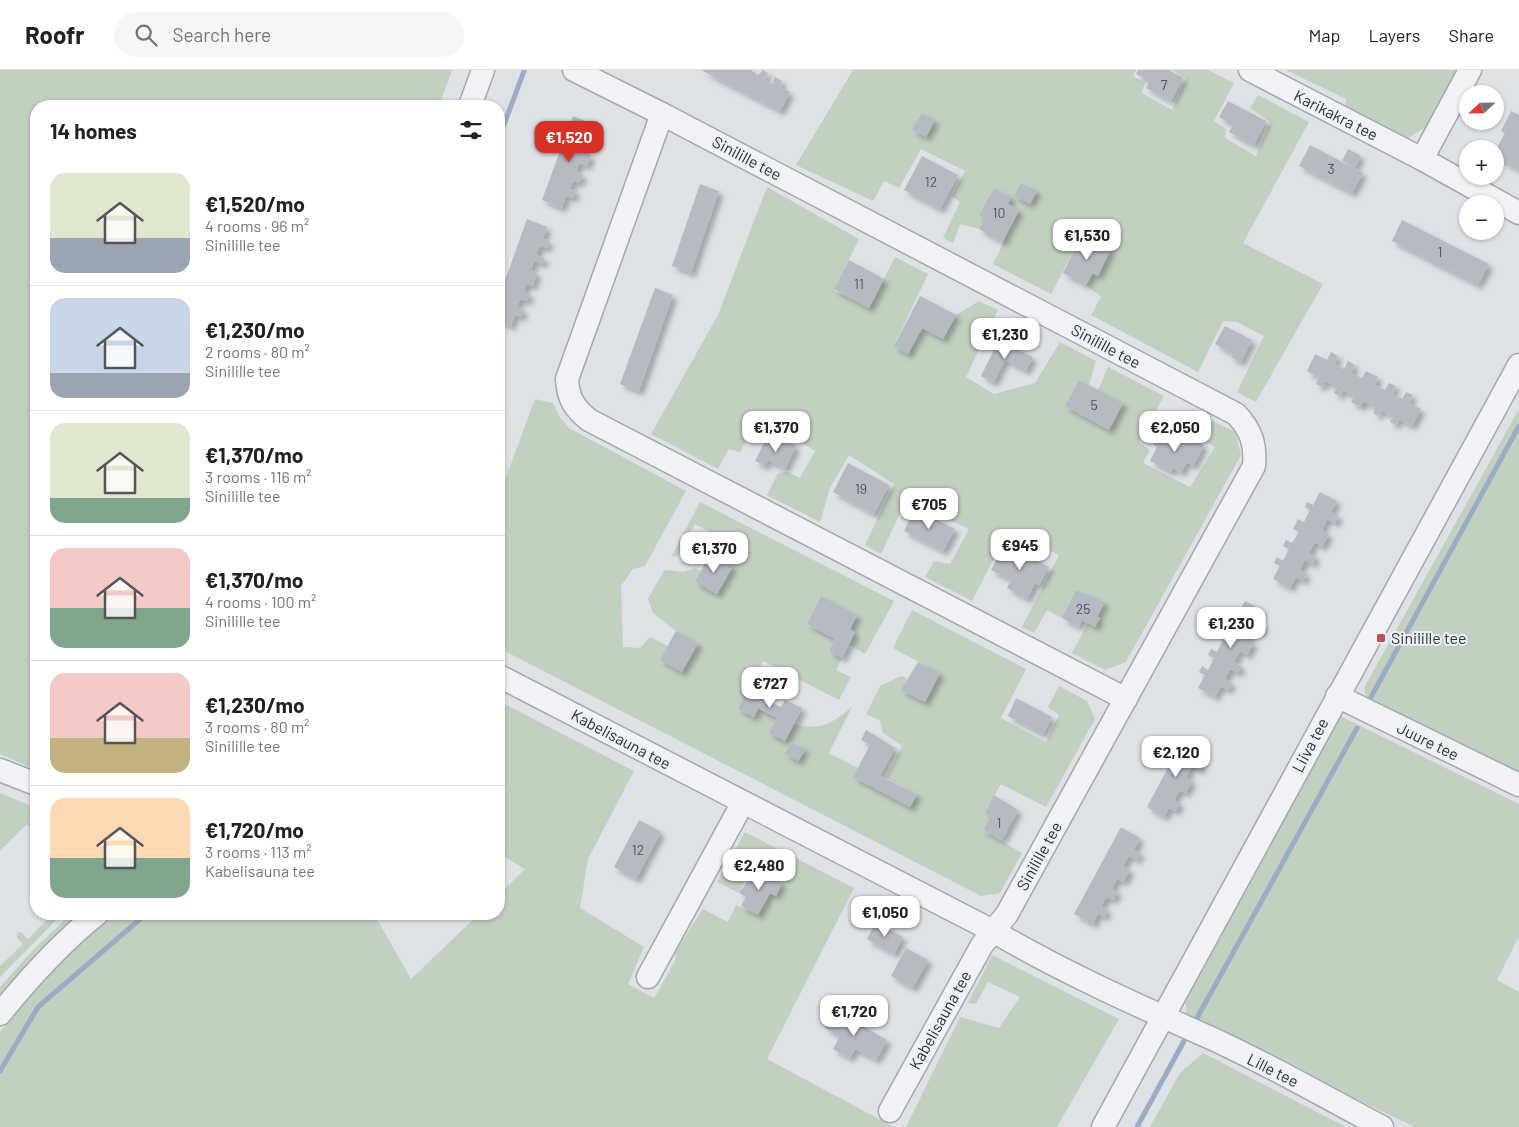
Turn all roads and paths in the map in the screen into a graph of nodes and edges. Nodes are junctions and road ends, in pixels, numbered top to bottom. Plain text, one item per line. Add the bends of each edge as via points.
1 (483, 70) edge
2 (574, 70) edge
3 (1250, 70) edge
4 (1470, 70) edge
5 (472, 100) edge
6 (662, 114) junction
7 (1422, 159) junction
8 (1519, 213) edge
9 (1519, 365) edge
10 (505, 679) edge
11 (1337, 696) junction
12 (1126, 699) junction
13 (0, 770) edge
14 (30, 782) edge
15 (1519, 785) edge
16 (742, 804) junction
17 (90, 920) edge
18 (993, 931) junction
19 (648, 977) dead end
20 (0, 1014) edge
21 (1162, 1018) junction
22 (890, 1111) dead end
23 (1103, 1127) edge
24 (1382, 1127) edge

1 - 5 street
2 - 6 street, Sinilille tee
3 - 7 street, Karikakra tee
4 - 7 street
6 - 12 street via 567,379 568,393 575,409 597,425
6 - 12 street, Sinilille tee via 1236,414 1246,424 1256,448 1254,466
7 - 8 street, Karikakra tee
9 - 11 street, Liiva tee
10 - 16 street, Kabelisauna tee
11 - 15 street, Juure tee
11 - 21 street, Liiva tee
12 - 18 street, Sinilille tee via 1007,914
13 - 14 street
16 - 18 street, Kabelisauna tee
16 - 19 street
17 - 20 street via 24,984
18 - 21 street, Kabelisauna tee
18 - 22 street, Kabelisauna tee via 982,945
21 - 23 street, Liiva tee
21 - 24 street, Lille tee via 1205,1035

